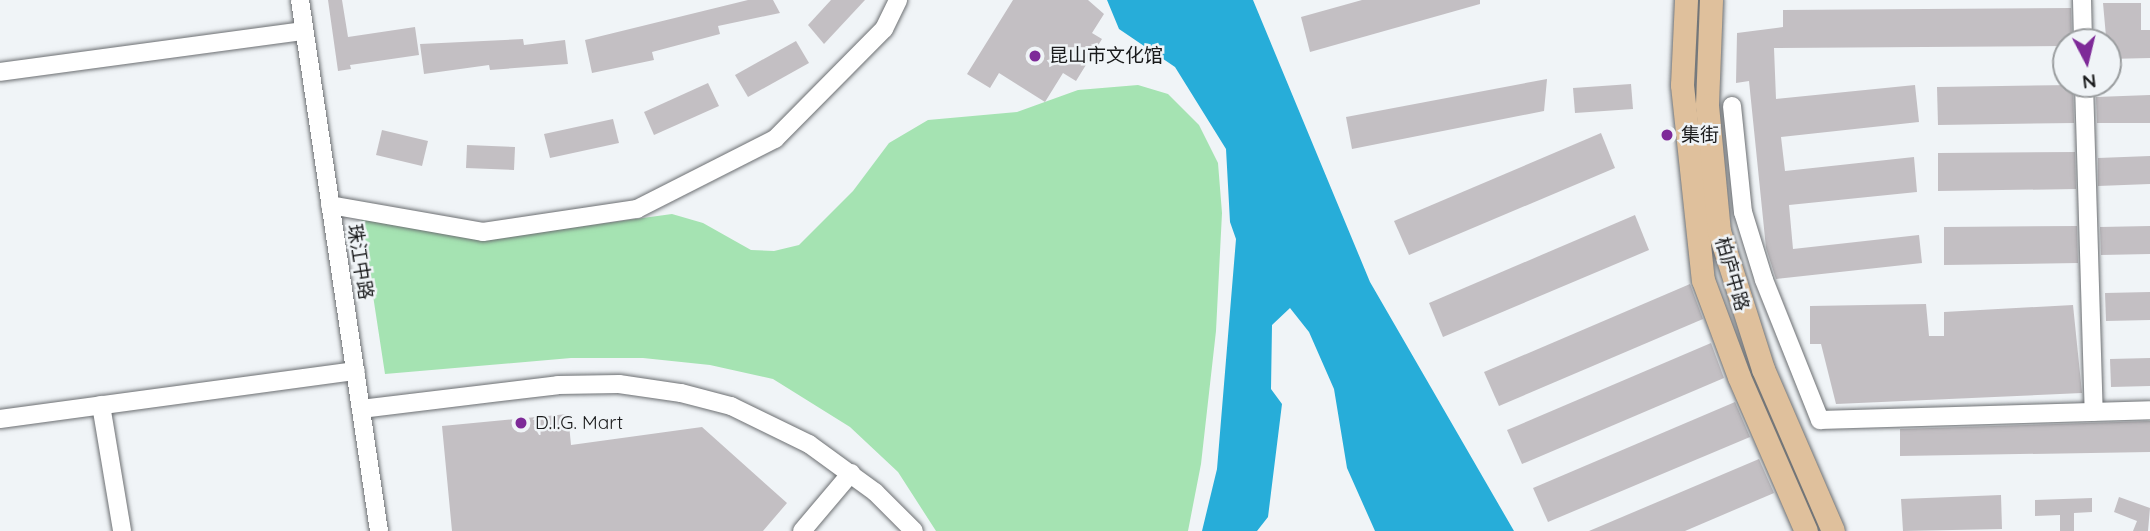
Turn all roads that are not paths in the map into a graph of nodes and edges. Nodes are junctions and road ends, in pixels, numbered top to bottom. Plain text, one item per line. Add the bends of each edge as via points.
1 (300, 0) edge
2 (898, 0) edge
3 (1686, 0) edge
4 (1711, 0) edge
5 (2082, 0) edge
6 (2083, 28) edge
7 (304, 31) junction
8 (0, 72) edge
9 (2084, 98) edge
10 (1732, 106) dead end
11 (330, 205) junction
12 (356, 370) junction
13 (101, 405) junction
14 (361, 410) junction
15 (2150, 410) edge
16 (2094, 412) junction
17 (0, 419) edge
18 (850, 472) junction
19 (122, 531) edge
20 (379, 531) edge
21 (802, 531) edge
22 (914, 531) edge
23 (1806, 531) edge
24 (1833, 531) edge

1 - 7 street, 珠江中路
2 - 11 street via 884,29 775,139 637,209 483,232
3 - 23 main road, 柏庐中路 via 1682,85 1703,280 1739,377
4 - 24 main road, 柏庐中路 via 1707,105 1719,231 1763,369
5 - 6 street
7 - 8 street
7 - 11 street, 珠江中路
9 - 16 street
10 - 16 street via 1743,212 1764,280 1820,420
11 - 12 street, 珠江中路
12 - 13 street
12 - 14 street, 珠江中路
13 - 17 street
13 - 19 street
14 - 18 street via 558,385 619,384 732,406 771,422
14 - 20 street, 珠江中路
15 - 16 street
18 - 21 street
18 - 22 street

